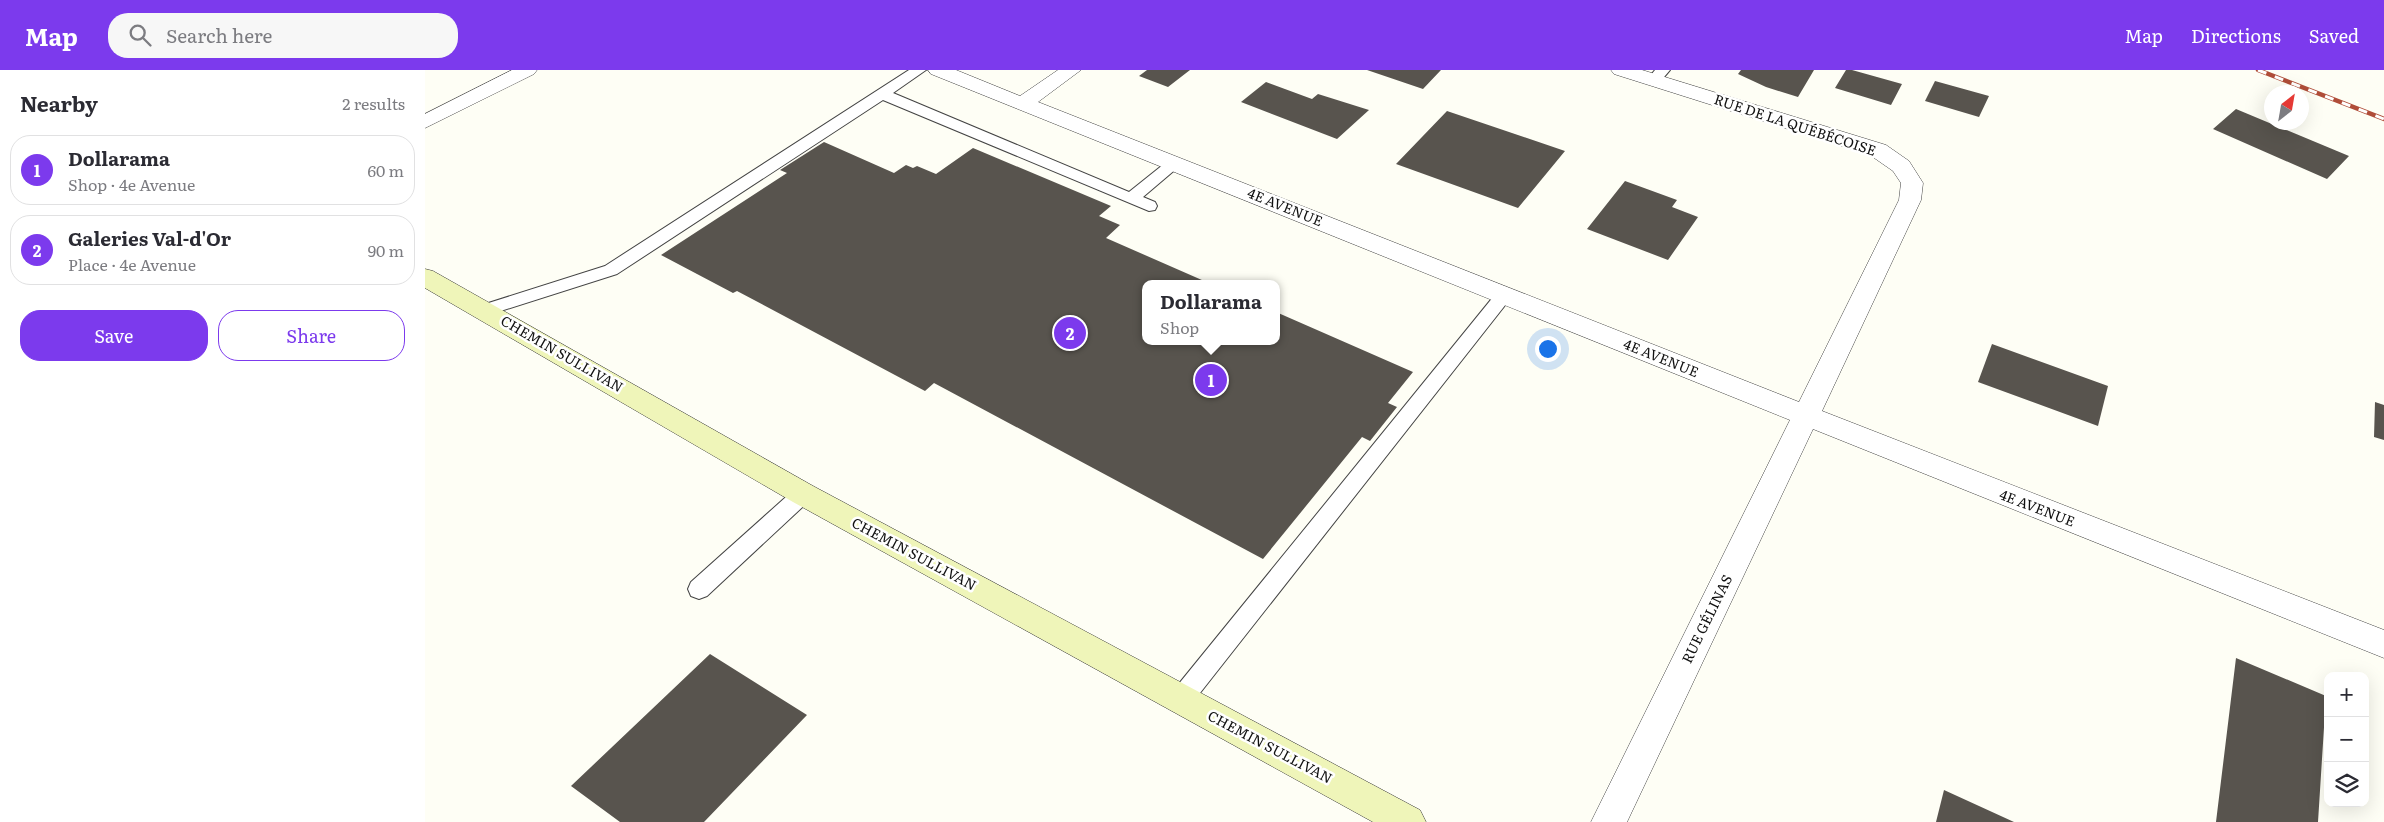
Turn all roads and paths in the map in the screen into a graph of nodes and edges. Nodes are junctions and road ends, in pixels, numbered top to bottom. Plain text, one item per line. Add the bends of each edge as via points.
1 (527, 70) edge
2 (919, 70) edge
3 (938, 70) edge
4 (1071, 70) edge
5 (1621, 70) edge
6 (1659, 75) edge
7 (882, 94) junction
8 (1023, 104) junction
9 (425, 122) edge
10 (1175, 163) junction
11 (1132, 198) junction
12 (1149, 206) dead end
13 (425, 277) edge
14 (1504, 295) junction
15 (485, 310) junction
16 (1805, 417) junction
17 (803, 494) junction
18 (699, 589) dead end
19 (2384, 644) edge
20 (1181, 699) junction
21 (1408, 822) edge
22 (1609, 822) edge

1 - 9 street
2 - 7 lane
3 - 8 street, 4E AVENUE
4 - 8 street
5 - 6 street, RUE DE LA QUÉBÉCOISE
6 - 16 street, RUE DE LA QUÉBÉCOISE via 1878,150 1901,166 1912,183 1910,200
7 - 11 lane
7 - 15 lane via 611,270
8 - 10 street, 4E AVENUE
10 - 11 lane
10 - 14 street, 4E AVENUE
11 - 12 lane
13 - 15 street, CHEMIN SULLIVAN
14 - 16 street, 4E AVENUE
14 - 20 lane
15 - 17 street, CHEMIN SULLIVAN
16 - 19 street, 4E AVENUE
16 - 22 street, RUE GÉLINAS
17 - 18 lane
17 - 20 street, CHEMIN SULLIVAN
20 - 21 street, CHEMIN SULLIVAN

